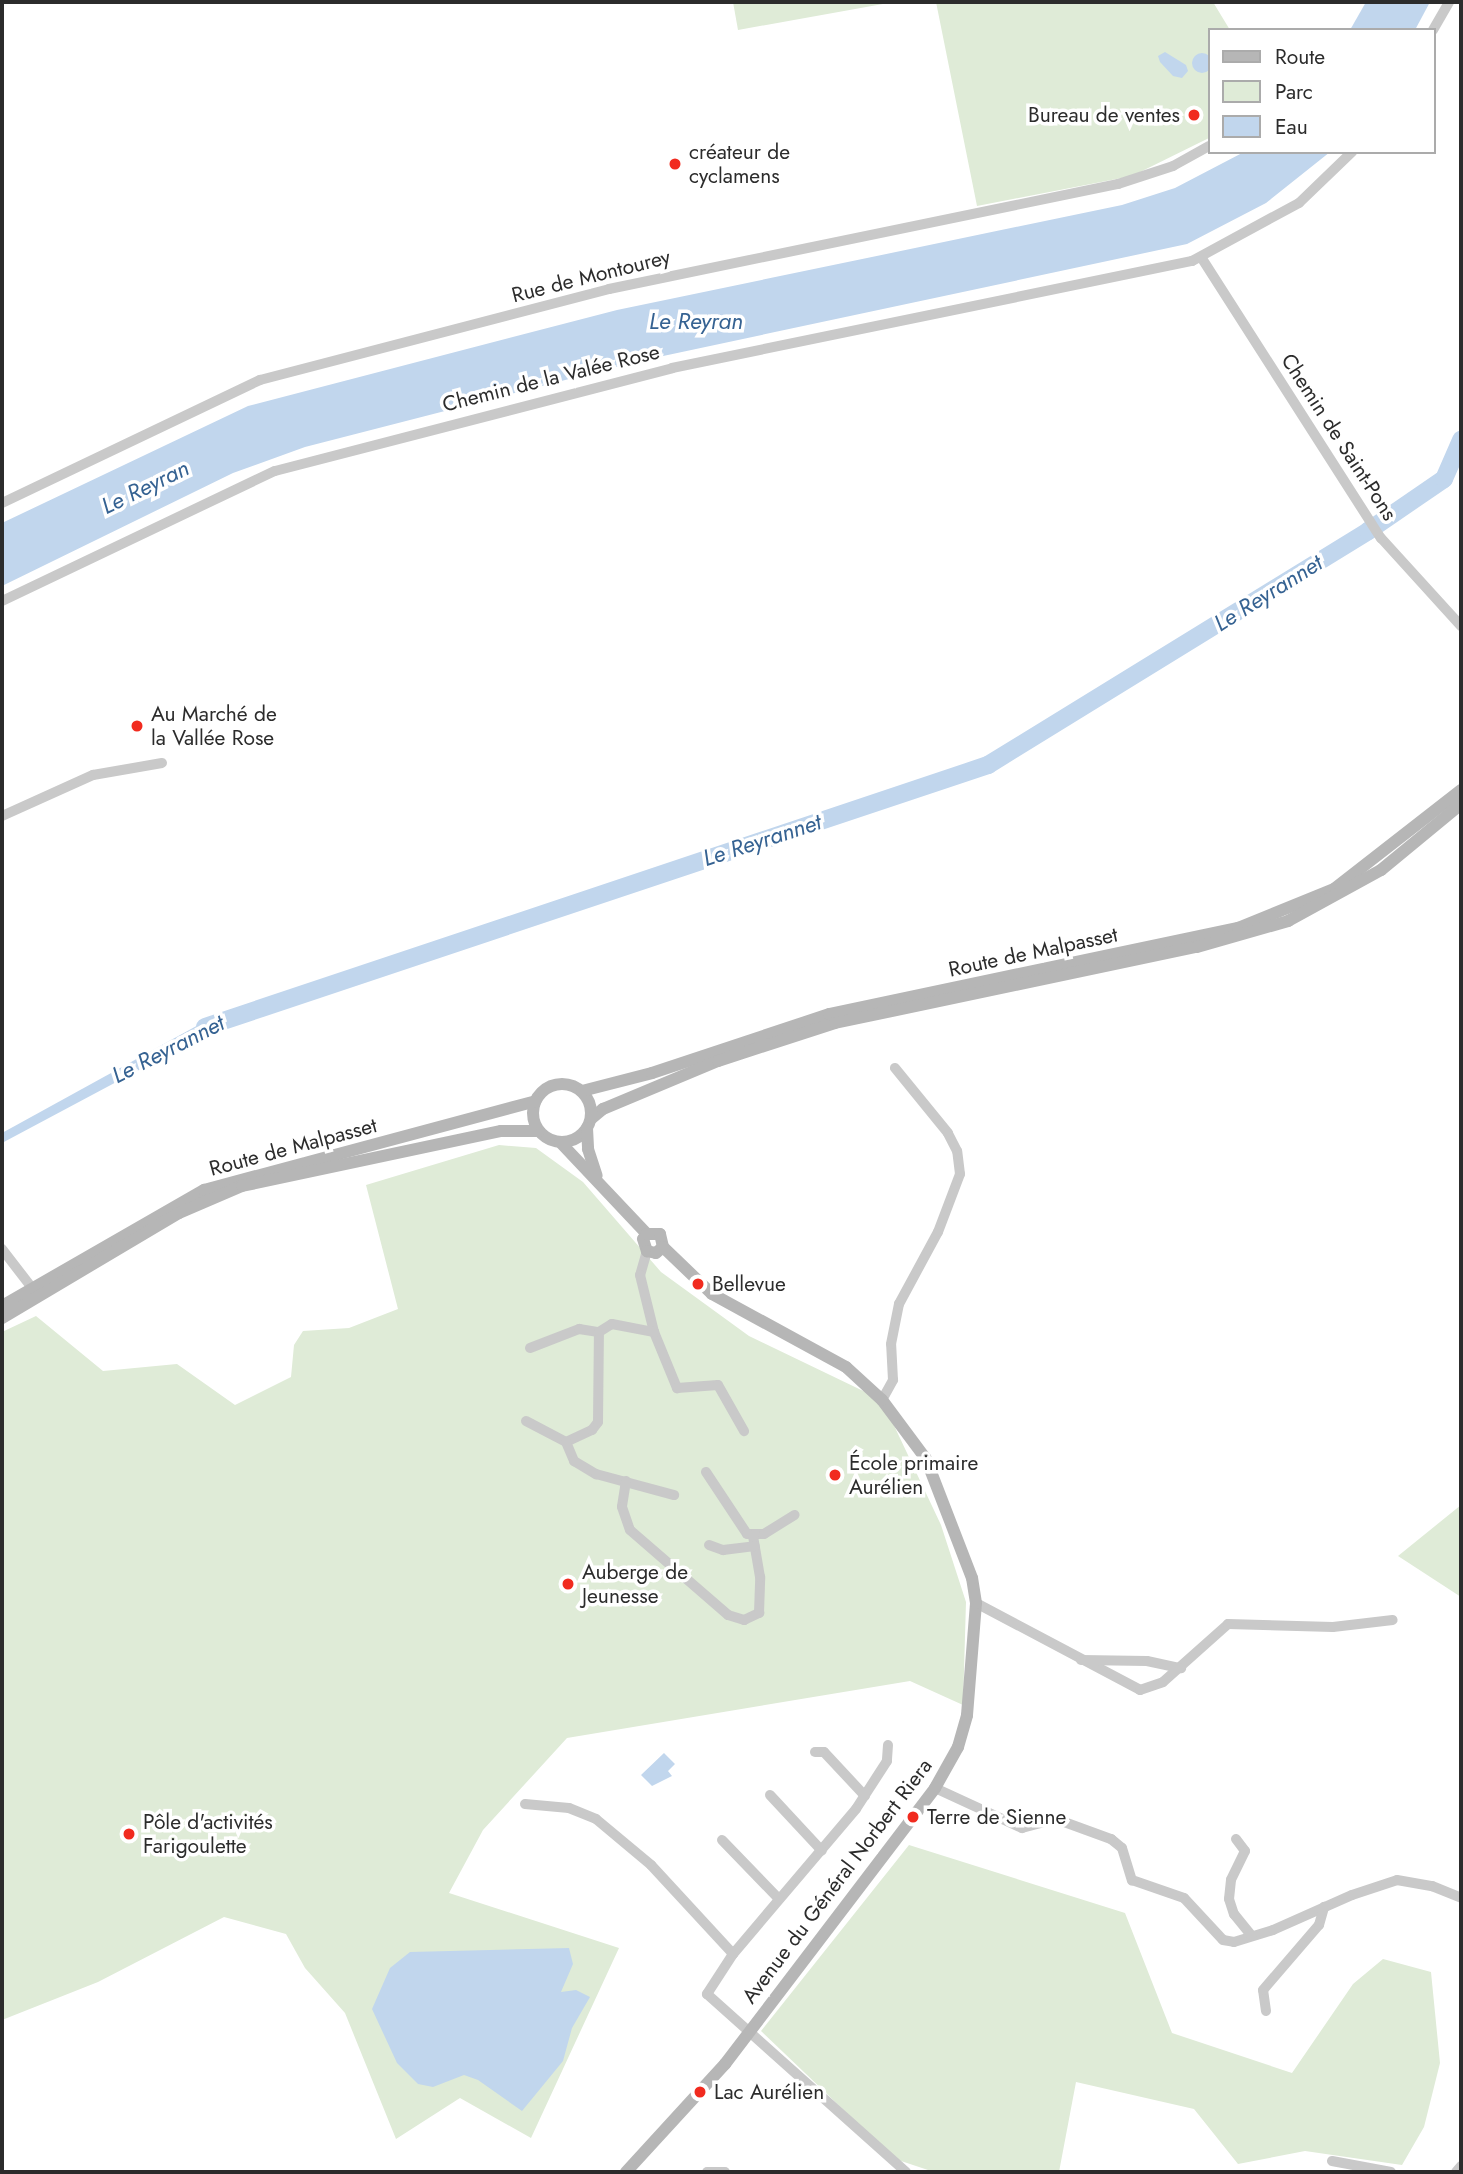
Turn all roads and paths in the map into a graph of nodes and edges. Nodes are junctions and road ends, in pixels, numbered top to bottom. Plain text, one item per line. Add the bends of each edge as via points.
1 (1449, 2) edge
2 (1434, 28) edge
3 (1208, 147) edge
4 (1350, 154) edge
5 (1201, 257) junction
6 (2, 503) edge
7 (2, 601) edge
8 (1461, 626) edge
9 (162, 763) dead end
10 (1461, 790) edge
11 (1461, 804) edge
12 (2, 816) edge
13 (895, 1068) dead end
14 (582, 1091) junction
15 (535, 1101) junction
16 (589, 1123) junction
17 (539, 1131) junction
18 (560, 1142) junction
19 (600, 1182) junction
20 (647, 1234) junction
21 (663, 1247) junction
22 (2, 1250) edge
23 (647, 1251) junction
24 (32, 1288) junction
25 (2, 1306) edge
26 (2, 1318) edge
27 (598, 1332) junction
28 (654, 1332) junction
29 (530, 1349) dead end
30 (882, 1400) junction
31 (526, 1421) dead end
32 (744, 1431) dead end
33 (566, 1442) junction
34 (706, 1472) dead end
35 (626, 1481) junction
36 (674, 1495) dead end
37 (794, 1515) dead end
38 (754, 1541) junction
39 (709, 1545) dead end
40 (976, 1603) junction
41 (1393, 1620) dead end
42 (1081, 1660) junction
43 (1181, 1668) junction
44 (888, 1745) dead end
45 (815, 1752) dead end
46 (935, 1788) junction
47 (769, 1795) dead end
48 (865, 1796) junction
49 (525, 1804) dead end
50 (1236, 1839) dead end
51 (722, 1840) dead end
52 (822, 1851) junction
53 (1461, 1898) edge
54 (779, 1899) junction
55 (1324, 1908) junction
56 (1252, 1937) junction
57 (733, 1954) junction
58 (1266, 2011) dead end
59 (748, 2032) junction
60 (1332, 2161) dead end
61 (1461, 2166) edge
62 (626, 2172) edge
63 (707, 2172) edge
64 (726, 2172) edge
65 (906, 2172) edge
66 (1391, 2172) edge
67 (1456, 2172) edge

1 - 2 street
3 - 6 street, Rue de Montourey via 1173,166 1128,181 609,289 260,380
4 - 5 street, Chemin de la Valée Rose via 1299,203
5 - 7 street, Chemin de la Valée Rose via 672,368 275,471
5 - 8 street, Chemin de Saint-Pons via 1374,526
9 - 12 street via 93,775
10 - 14 main road, Route de Malpasset via 1334,889 1261,920 829,1014 652,1073
11 - 16 main road, Route de Malpasset via 1381,870 1288,921 1197,947 835,1023 718,1061 603,1109
13 - 30 street via 948,1133 960,1174 938,1232 899,1304 891,1344 892,1380
14 - 15 main road via 553,1084
14 - 16 main road
15 - 17 main road via 533,1121
15 - 24 main road, Route de Malpasset via 204,1190
16 - 18 main road via 570,1141
16 - 19 main road via 588,1149
17 - 18 main road
17 - 26 main road, Route de Malpasset via 500,1131 261,1181 210,1198
18 - 19 main road
19 - 20 main road
20 - 21 main road via 660,1234
20 - 23 main road via 643,1239
21 - 23 main road via 656,1253
21 - 30 main road, Avenue du Général Norbert Riera via 712,1294 846,1367
22 - 24 street
23 - 28 street via 640,1275
24 - 25 main road, Route de Malpasset
27 - 28 street via 612,1324
27 - 29 street via 579,1329
27 - 33 street via 598,1422
28 - 32 street via 677,1388 718,1385
30 - 40 main road, Avenue du Général Norbert Riera via 926,1460 972,1578
31 - 33 street
33 - 35 street via 578,1465 604,1478
34 - 38 street via 741,1531
35 - 36 street
35 - 38 street via 622,1507 631,1530 728,1615 744,1620 759,1613
37 - 38 street
38 - 39 street via 723,1550
40 - 42 street
40 - 46 main road, Avenue du Général Norbert Riera via 967,1715 958,1746
41 - 43 street via 1333,1627 1228,1624
42 - 43 street via 1147,1661
42 - 43 street via 1140,1690 1163,1682
44 - 48 street via 887,1761
45 - 48 street via 824,1752
46 - 56 street via 1022,1828 1056,1819 1111,1839 1122,1848 1132,1880 1184,1898 1223,1940
46 - 59 main road, Avenue du Général Norbert Riera
47 - 52 street
48 - 52 street
49 - 57 street via 569,1808 596,1819 651,1865
50 - 56 street via 1245,1851 1231,1880 1229,1899
51 - 54 street
52 - 54 street
53 - 55 street via 1432,1886 1397,1880
54 - 57 street
55 - 56 street
55 - 58 street via 1318,1925 1263,1990
57 - 59 street via 707,1994
59 - 62 main road, Avenue du Général Norbert Riera via 725,2064
59 - 65 street
60 - 66 street
61 - 67 street
63 - 64 street

